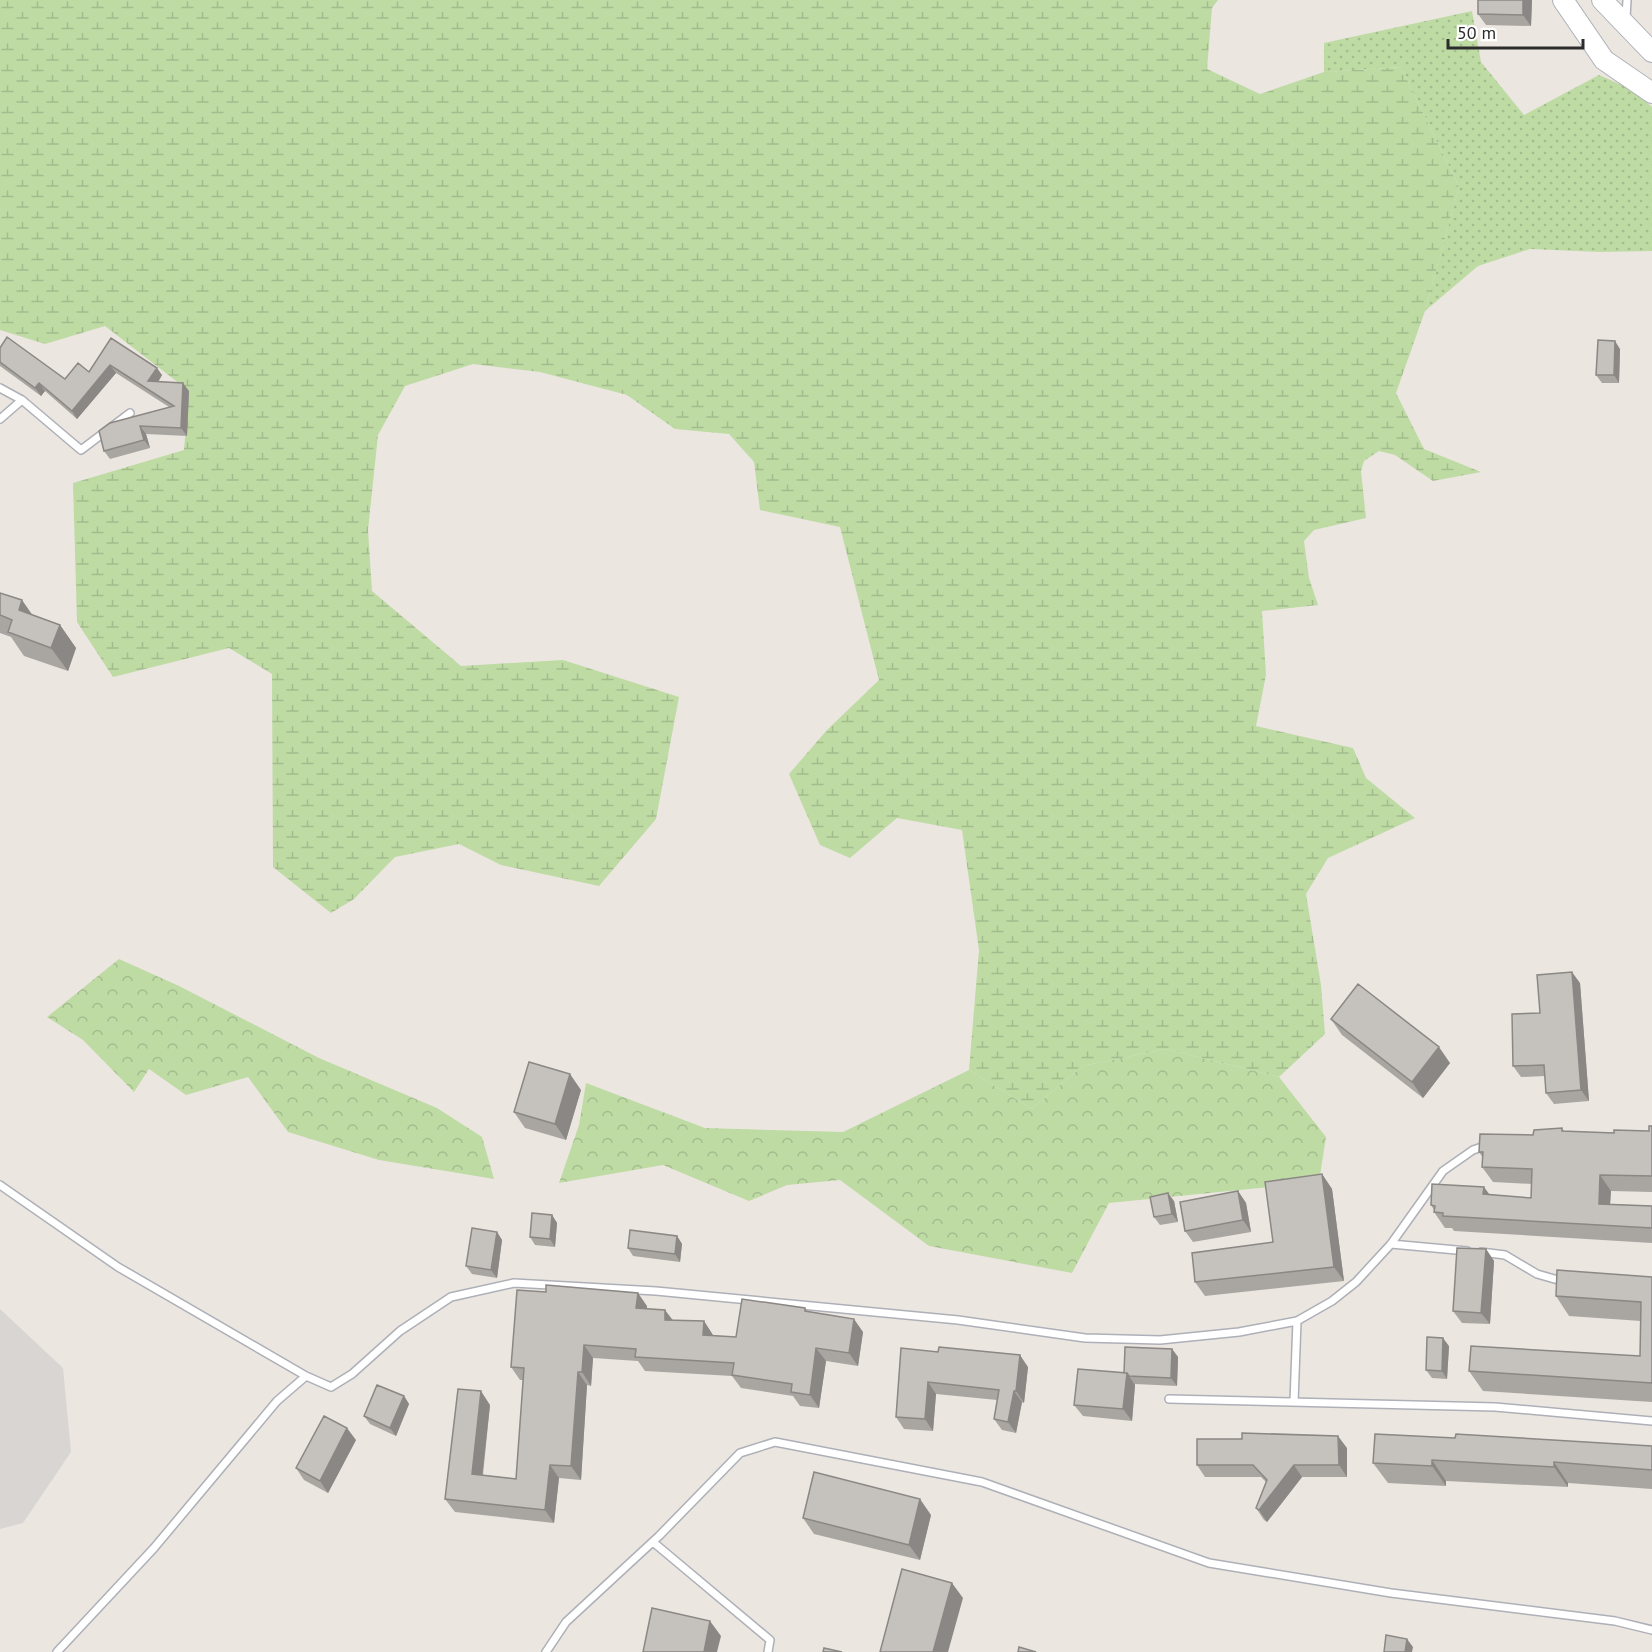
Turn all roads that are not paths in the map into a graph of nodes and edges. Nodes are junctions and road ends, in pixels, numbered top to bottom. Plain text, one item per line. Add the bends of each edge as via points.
1 (1563, 0) edge
2 (1602, 0) edge
3 (1627, 0) edge
4 (1626, 27) junction
5 (1652, 52) edge
6 (1652, 93) edge
7 (0, 388) edge
8 (22, 400) junction
9 (130, 413) dead end
10 (0, 419) edge
11 (1496, 1142) edge
12 (0, 1185) edge
13 (1391, 1244) junction
14 (1572, 1282) edge
15 (1297, 1321) junction
16 (306, 1377) junction
17 (1169, 1399) dead end
18 (1294, 1402) junction
19 (1652, 1421) edge
20 (653, 1542) junction
21 (1652, 1630) edge
22 (57, 1652) edge
23 (546, 1652) edge
24 (768, 1652) edge

1 - 6 street via 1604,60
2 - 4 street
3 - 4 lane
4 - 5 street
7 - 8 lane
8 - 9 lane via 81,450
8 - 10 lane
11 - 13 lane via 1473,1150 1443,1171
12 - 16 lane via 118,1267
13 - 14 lane via 1505,1254 1537,1274
13 - 15 lane via 1356,1282
15 - 16 lane via 1160,1340 1085,1338 958,1320 656,1291 514,1283 451,1297 400,1331 352,1374 331,1387
15 - 18 lane
16 - 22 lane via 277,1401 154,1548
17 - 18 lane
18 - 19 lane via 1496,1407
20 - 21 lane via 740,1453 775,1442 982,1482 1209,1563
20 - 23 lane via 566,1622
20 - 24 lane via 770,1641

